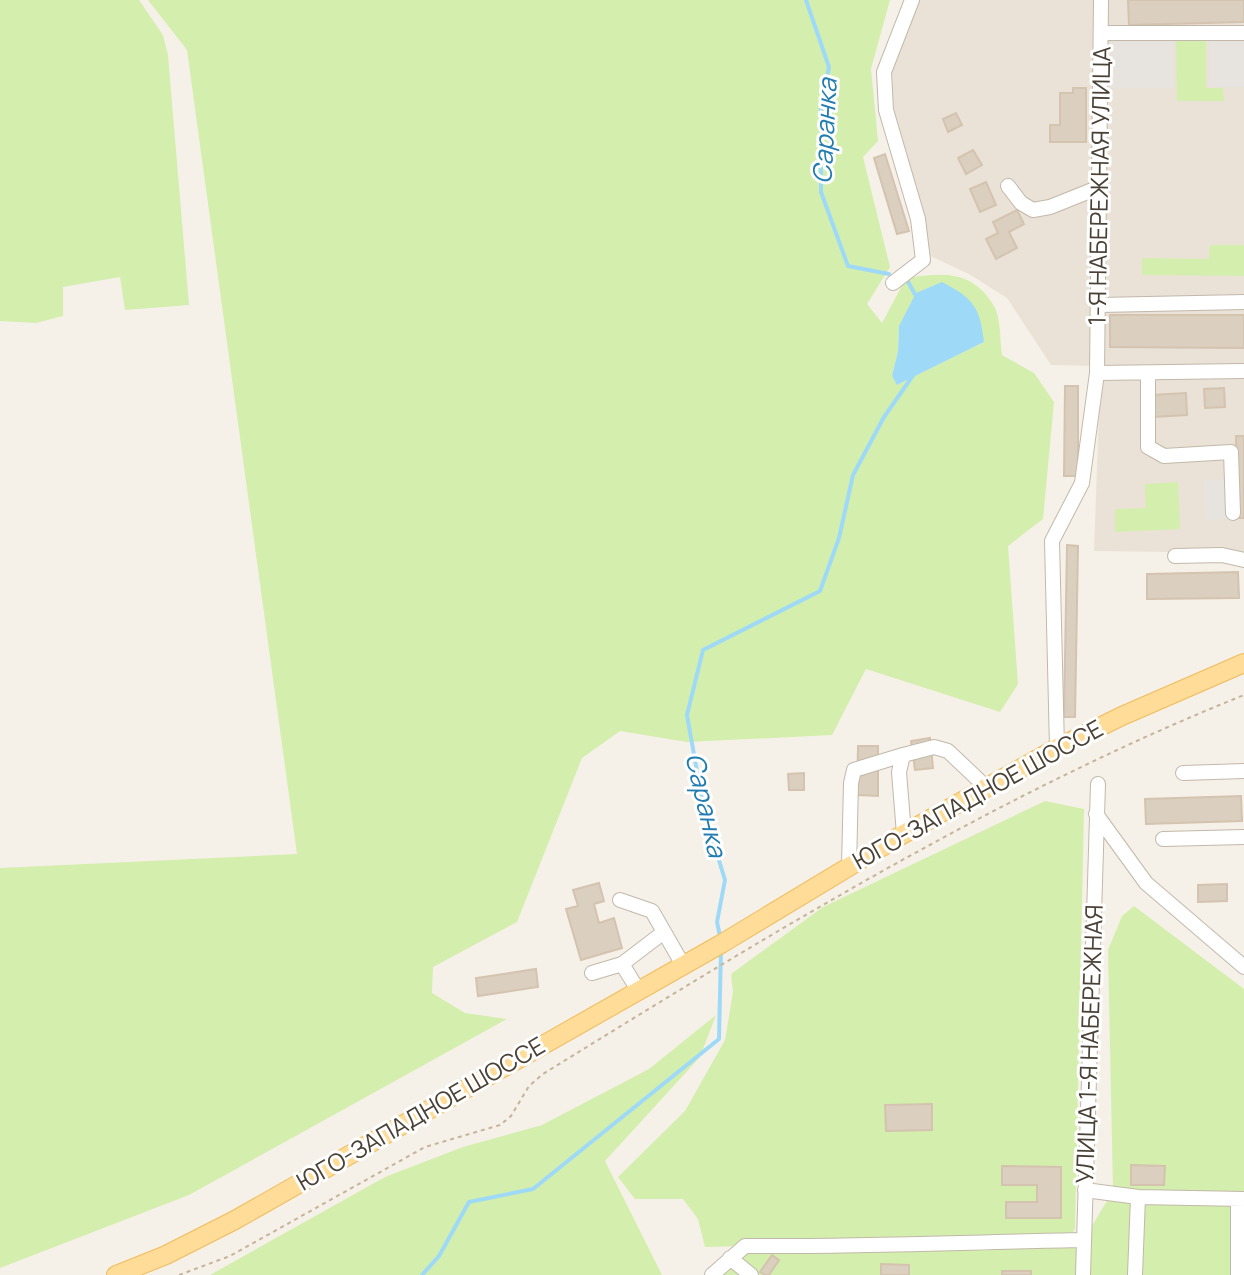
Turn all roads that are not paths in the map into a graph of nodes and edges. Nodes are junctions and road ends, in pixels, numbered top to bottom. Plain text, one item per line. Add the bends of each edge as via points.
1 (912, 0) edge
2 (1101, 0) edge
3 (1101, 33) junction
4 (1244, 33) edge
5 (1008, 186) dead end
6 (1100, 187) junction
7 (893, 283) dead end
8 (1244, 302) edge
9 (1099, 305) junction
10 (1244, 371) edge
11 (1097, 373) junction
12 (1148, 374) junction
13 (1233, 513) dead end
14 (1175, 556) dead end
15 (1244, 560) edge
16 (1244, 663) edge
17 (1057, 748) junction
18 (903, 755) junction
19 (1244, 771) edge
20 (1183, 773) dead end
21 (1098, 784) dead end
22 (987, 788) junction
23 (1096, 814) junction
24 (904, 834) junction
25 (1244, 837) edge
26 (1163, 839) dead end
27 (849, 867) junction
28 (620, 900) dead end
29 (664, 932) junction
30 (622, 964) junction
31 (683, 965) junction
32 (1244, 967) edge
33 (592, 973) dead end
34 (638, 990) junction
35 (1085, 1190) junction
36 (1138, 1197) junction
37 (1241, 1199) edge
38 (1084, 1240) junction
39 (730, 1258) junction
40 (116, 1275) edge
41 (712, 1275) edge
42 (751, 1275) edge
43 (1083, 1275) edge
44 (1135, 1275) edge
45 (1238, 1275) edge

1 - 7 street via 884,72 886,110 918,219 923,260
2 - 3 street, 1-Я НАБЕРЕЖНАЯ УЛИЦА
3 - 4 street
3 - 6 street, 1-Я НАБЕРЕЖНАЯ УЛИЦА
5 - 6 street via 1033,210
6 - 9 street, 1-Я НАБЕРЕЖНАЯ УЛИЦА
8 - 9 street
9 - 11 street, 1-Я НАБЕРЕЖНАЯ УЛИЦА
10 - 12 street
11 - 12 street
11 - 17 street, 1-Я НАБЕРЕЖНАЯ УЛИЦА via 1082,483 1052,541
12 - 13 street via 1148,447 1164,456 1231,452
14 - 15 street
16 - 17 main road, ЮГО-ЗАПАДНОЕ ШОССЕ
17 - 22 main road, ЮГО-ЗАПАДНОЕ ШОССЕ
18 - 22 street via 934,747 948,751
18 - 24 street via 899,772
18 - 27 street via 854,770
19 - 20 street
21 - 23 street, УЛИЦА 1-Я НАБЕРЕЖНАЯ
22 - 24 main road, ЮГО-ЗАПАДНОЕ ШОССЕ
23 - 32 street via 1146,883
23 - 35 street, УЛИЦА 1-Я НАБЕРЕЖНАЯ
24 - 27 main road, ЮГО-ЗАПАДНОЕ ШОССЕ
25 - 26 street
27 - 31 main road, ЮГО-ЗАПАДНОЕ ШОССЕ
28 - 29 street via 652,911
29 - 30 street
29 - 31 street
30 - 33 street
30 - 34 street
31 - 34 main road, ЮГО-ЗАПАДНОЕ ШОССЕ
34 - 40 main road, ЮГО-ЗАПАДНОЕ ШОССЕ via 235,1220
35 - 36 street
35 - 38 street, УЛИЦА 1-Я НАБЕРЕЖНАЯ
36 - 37 street
36 - 44 street
37 - 45 street
38 - 39 street via 745,1246
38 - 43 street, УЛИЦА 1-Я НАБЕРЕЖНАЯ
39 - 41 street
39 - 42 street

